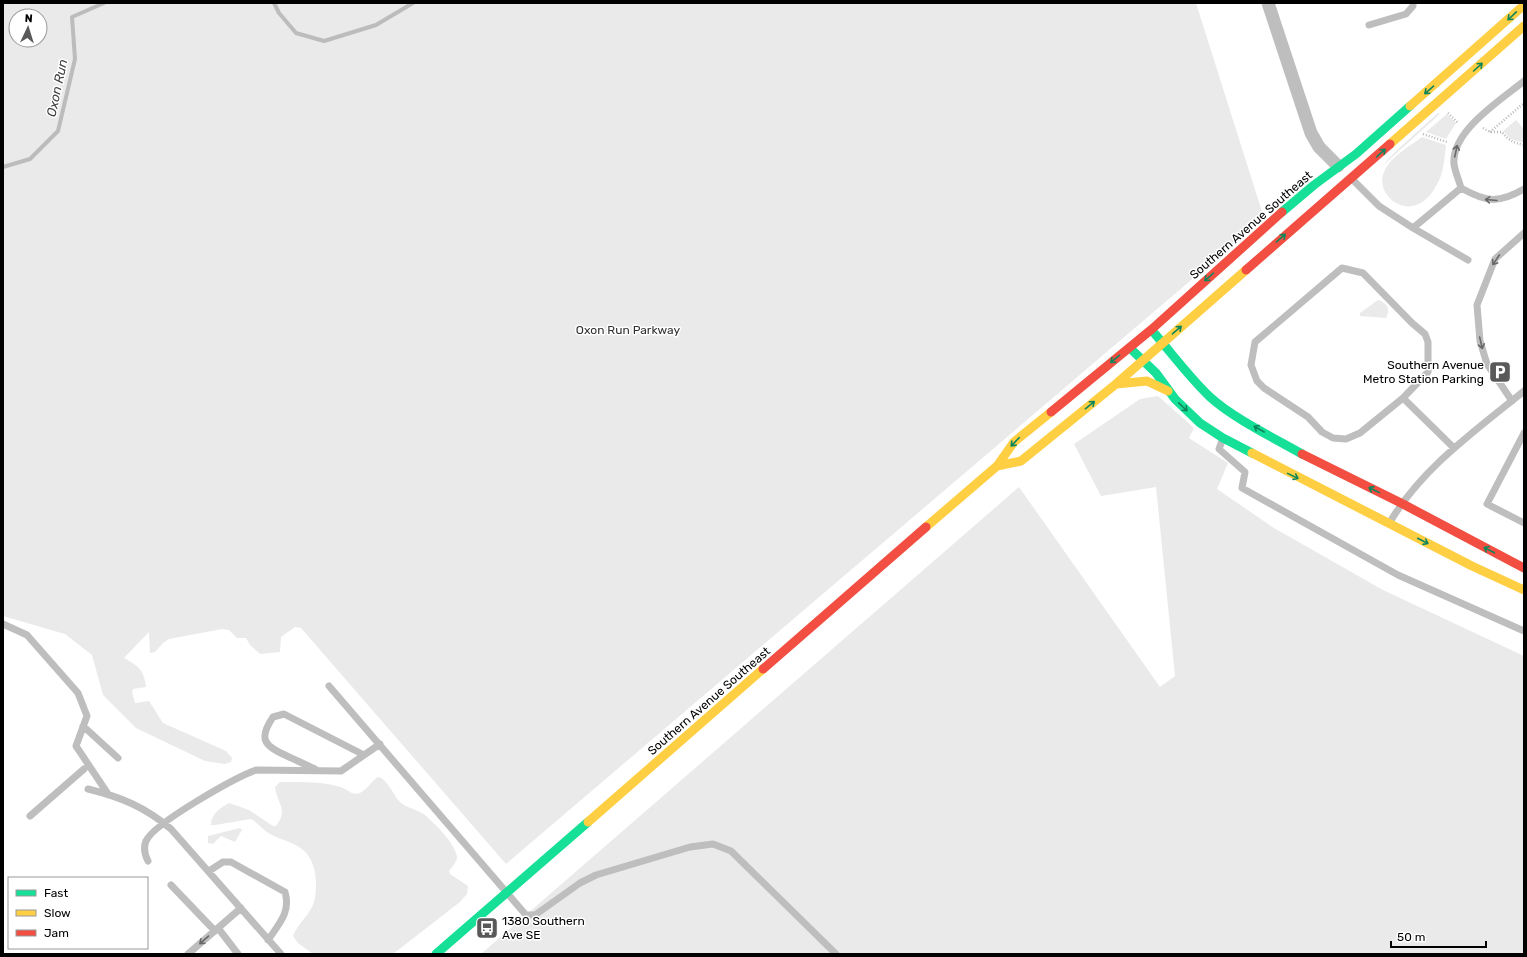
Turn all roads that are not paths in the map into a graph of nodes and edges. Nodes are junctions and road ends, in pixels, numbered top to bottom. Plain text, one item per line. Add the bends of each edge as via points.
1 (1268, 3) edge
2 (1413, 3) edge
3 (1524, 5) edge
4 (1369, 25) dead end
5 (1524, 26) edge
6 (1524, 81) edge
7 (1338, 166) junction
8 (1351, 178) junction
9 (1461, 188) junction
10 (1524, 188) edge
11 (1414, 228) junction
12 (1524, 233) edge
13 (1468, 260) dead end
14 (1152, 329) junction
15 (1163, 342) junction
16 (1129, 347) junction
17 (1142, 360) junction
18 (1116, 384) junction
19 (1168, 391) junction
20 (1524, 391) edge
21 (1403, 398) junction
22 (1512, 401) junction
23 (1524, 433) edge
24 (1223, 438) junction
25 (1454, 448) junction
26 (997, 466) junction
27 (1401, 503) junction
28 (1524, 523) edge
29 (1388, 524) junction
30 (1524, 568) edge
31 (1524, 590) edge
32 (3, 624) edge
33 (1524, 631) edge
34 (329, 686) dead end
35 (83, 726) junction
36 (380, 744) junction
37 (364, 755) junction
38 (118, 758) dead end
39 (84, 769) dead end
40 (319, 770) junction
41 (88, 789) dead end
42 (108, 794) junction
43 (30, 816) dead end
44 (165, 823) junction
45 (148, 861) dead end
46 (209, 871) junction
47 (171, 885) dead end
48 (506, 893) junction
49 (241, 908) junction
50 (216, 930) junction
51 (268, 940) junction
52 (188, 954) edge
53 (238, 954) edge
54 (281, 954) edge
55 (436, 954) edge
56 (836, 954) edge

1 - 7 street via 1311,133 1319,147
2 - 4 lane via 1406,14
3 -> 7 main road, Southern Avenue Southeast via 1362,148
8 -> 5 main road, Southern Avenue Southeast
9 -> 6 lane via 1454,163 1456,147 1466,129
7 - 8 lane
7 -> 14 main road, Southern Avenue Southeast via 1269,223
8 - 11 lane via 1379,206
15 -> 8 main road, Southern Avenue Southeast
10 -> 9 lane via 1498,200 1480,198
9 - 11 lane
11 - 13 lane
12 -> 22 lane via 1495,259 1477,305 1480,342 1487,364
14 - 15 main road
14 - 16 main road, Southern Avenue Southeast
15 - 17 main road, Southern Avenue Southeast
27 -> 15 main road via 1303,454 1229,411 1211,398
16 - 17 main road
16 -> 26 main road, Southern Avenue Southeast via 1014,442
17 - 18 main road, Southern Avenue Southeast
17 - 19 main road via 1156,373
18 - 19 main road via 1147,381
26 -> 18 main road, Southern Avenue Southeast via 1021,461
19 -> 24 main road via 1200,423
20 - 22 lane
21 - 21 lane via 1360,432 1346,439 1333,438 1258,381 1252,365 1255,342 1342,268 1363,273 1425,334 1428,342 1428,372
21 - 25 lane
22 - 25 lane
23 - 28 lane via 1486,504
24 -> 29 main road
24 - 33 lane via 1219,450 1245,472 1242,488 1398,575
25 - 27 lane
26 - 48 main road, Southern Avenue Southeast
27 - 29 lane
30 -> 27 main road
29 -> 31 main road
32 - 35 lane via 27,635 78,693 87,716
34 - 36 lane
35 - 38 lane
35 - 42 lane via 76,746
36 - 37 lane
36 - 48 lane
37 - 40 lane via 341,771
37 - 40 lane via 284,714 273,717 266,728 264,739 271,749
39 - 43 lane
40 - 44 lane via 256,770 244,774
41 - 42 lane
42 - 44 lane via 131,802
44 - 45 lane via 154,830 146,840 145,855
44 - 46 lane
46 - 49 lane
46 - 51 lane via 223,862 231,862 285,892 288,902 286,912
47 - 50 lane
48 - 55 main road, Southern Avenue Southeast
48 - 56 lane via 526,915 535,915 580,883 596,875 690,847 713,844 732,851
49 - 50 lane
49 - 51 lane
50 -> 52 lane
50 - 53 lane
51 - 54 lane

